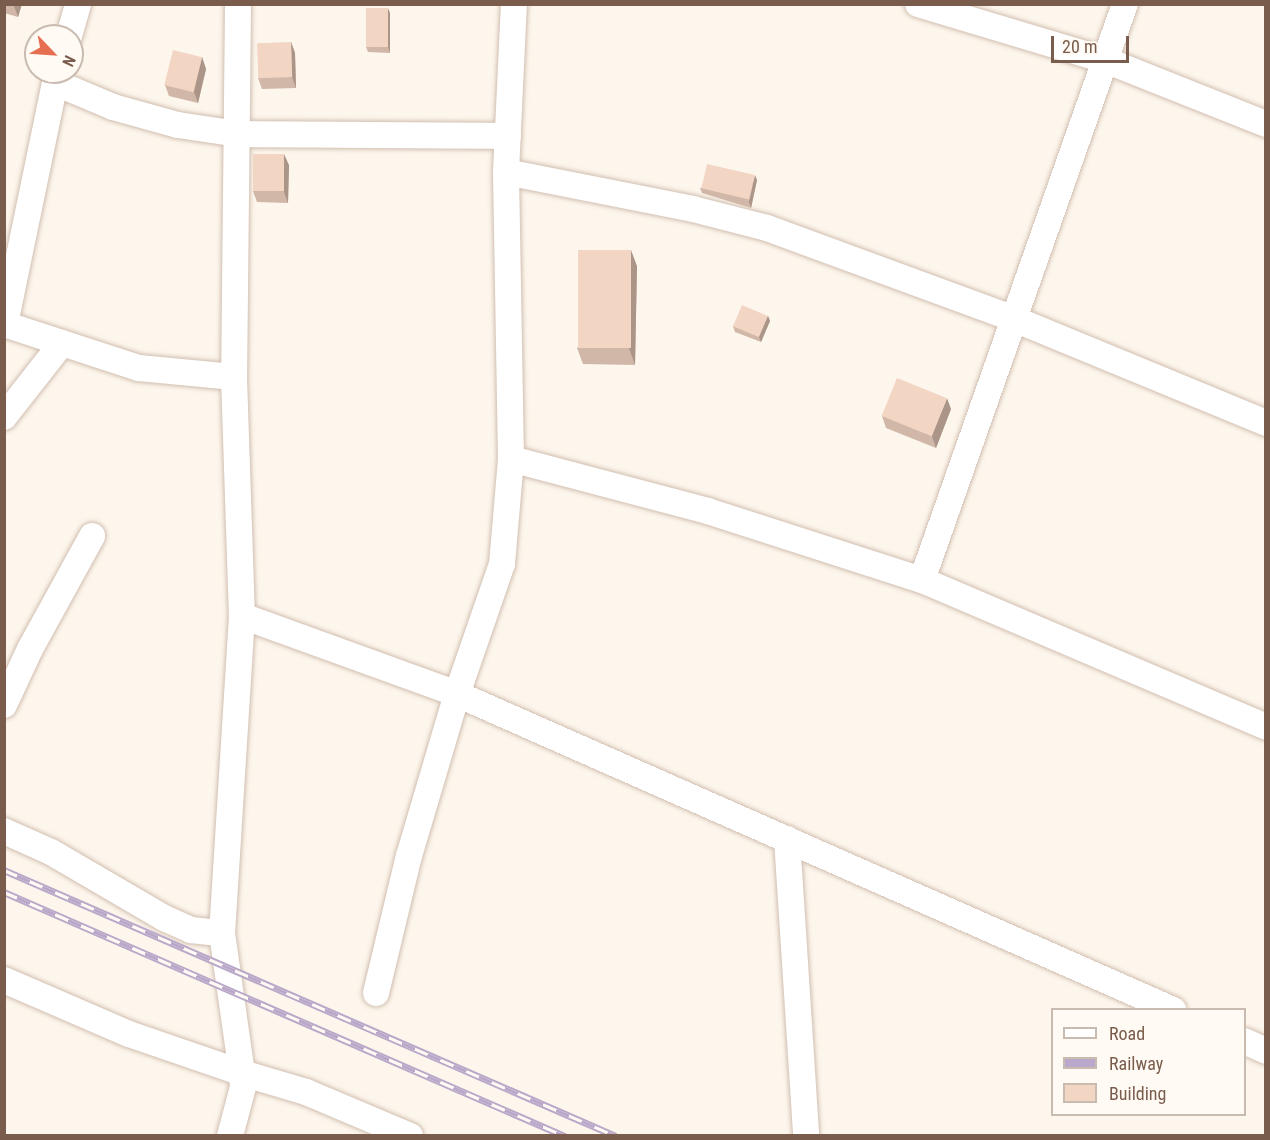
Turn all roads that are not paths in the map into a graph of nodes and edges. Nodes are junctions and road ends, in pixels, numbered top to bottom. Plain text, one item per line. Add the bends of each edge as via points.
1 (78, 4) edge
2 (238, 4) edge
3 (514, 4) edge
4 (918, 4) edge
5 (1125, 4) edge
6 (72, 24) edge
7 (1105, 60) junction
8 (55, 84) edge
9 (68, 84) edge
10 (1266, 124) edge
11 (238, 134) junction
12 (508, 136) junction
13 (506, 172) junction
14 (1014, 319) junction
15 (5, 324) edge
16 (62, 343) junction
17 (234, 377) junction
18 (4, 417) edge
19 (1266, 423) edge
20 (511, 459) junction
21 (92, 536) dead end
22 (922, 580) junction
23 (242, 616) junction
24 (457, 694) junction
25 (4, 705) edge
26 (1266, 727) edge
27 (4, 831) edge
28 (787, 839) junction
29 (222, 933) junction
30 (4, 980) edge
31 (376, 993) dead end
32 (1168, 1008) edge
33 (1246, 1041) edge
34 (1266, 1050) edge
35 (242, 1073) junction
36 (230, 1136) edge
37 (410, 1136) edge
38 (806, 1136) edge

1 - 6 street
2 - 11 street
3 - 12 street
4 - 7 street
5 - 7 street
7 - 10 street
7 - 14 street
8 - 15 street
9 - 11 street via 113,106 178,125
11 - 12 street
11 - 17 street
12 - 13 street
13 - 14 street via 693,208 767,228
13 - 20 street
14 - 19 street
14 - 22 street
15 - 16 street
16 - 17 street via 139,368
16 - 18 street
17 - 23 street
20 - 22 street via 708,511
20 - 24 street via 502,564
21 - 25 street
22 - 26 street
23 - 24 street
23 - 29 street
24 - 28 street
24 - 31 street via 409,856
27 - 29 street via 51,852 164,918 191,930
28 - 32 street
28 - 38 street
29 - 35 street
30 - 35 street via 118,1030
33 - 34 street
35 - 36 street via 243,1087
35 - 37 street via 306,1092

